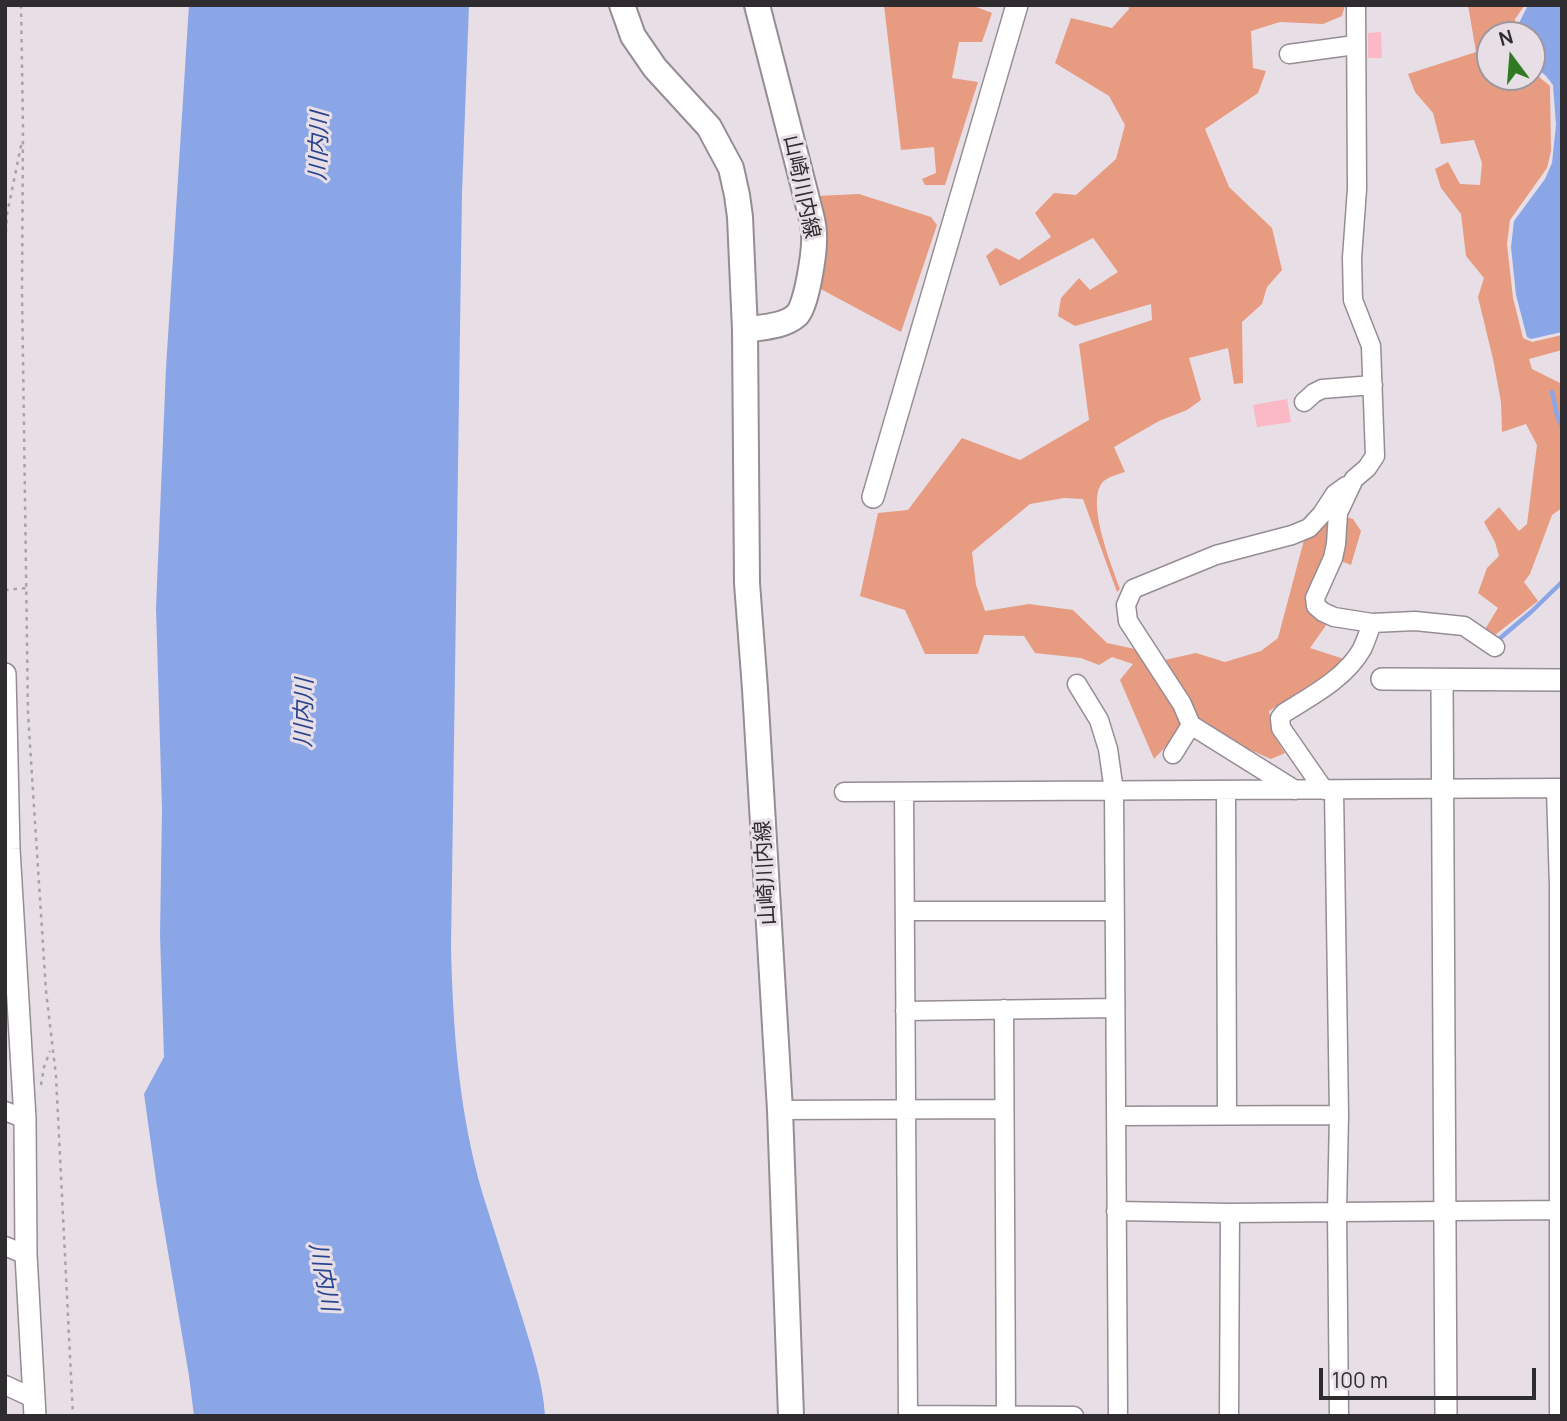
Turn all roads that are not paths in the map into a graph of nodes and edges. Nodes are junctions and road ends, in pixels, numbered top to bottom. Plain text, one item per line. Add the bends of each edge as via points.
1 (622, 5) edge
2 (757, 5) edge
3 (1017, 5) edge
4 (1356, 5) edge
5 (1355, 45) junction
6 (1289, 54) dead end
7 (744, 330) junction
8 (1373, 386) junction
9 (1304, 402) dead end
10 (1354, 479) junction
11 (873, 496) dead end
12 (1372, 623) junction
13 (1495, 647) dead end
14 (5, 674) edge
15 (1382, 679) dead end
16 (1441, 680) junction
17 (1562, 680) edge
18 (1077, 684) dead end
19 (6, 698) edge
20 (1191, 725) junction
21 (1173, 754) dead end
22 (1559, 788) edge
23 (1442, 789) junction
24 (1226, 790) junction
25 (1295, 790) junction
26 (1329, 790) junction
27 (1114, 791) junction
28 (845, 792) dead end
29 (904, 792) junction
30 (7, 848) edge
31 (1560, 886) edge
32 (905, 911) junction
33 (1114, 911) junction
34 (11, 984) edge
35 (1115, 1008) junction
36 (1004, 1009) junction
37 (905, 1011) junction
38 (906, 1109) junction
39 (1004, 1109) junction
40 (780, 1110) junction
41 (15, 1115) edge
42 (1227, 1115) junction
43 (1339, 1115) junction
44 (1116, 1116) junction
45 (1560, 1210) edge
46 (1116, 1211) junction
47 (1337, 1211) junction
48 (1446, 1211) junction
49 (1230, 1213) junction
50 (5, 1246) edge
51 (26, 1255) junction
52 (1561, 1307) edge
53 (5, 1385) edge
54 (35, 1407) edge
55 (908, 1415) edge
56 (1006, 1415) edge
57 (791, 1416) edge
58 (1074, 1416) edge
59 (1118, 1416) edge
60 (1229, 1416) edge
61 (1339, 1416) edge
62 (1446, 1416) edge
63 (1559, 1416) edge

1 - 7 main road, 山崎川内線 via 633,36 655,68 709,127 731,168 740,217
2 - 7 main road, 山崎川内線 via 812,219 814,250 802,307 795,316
3 - 11 street
4 - 5 street
5 - 6 street
5 - 8 street via 1353,299 1370,346
7 - 40 main road, 山崎川内線 via 747,583
8 - 9 street via 1322,389
8 - 10 street via 1375,456
10 - 12 street via 1338,513 1333,558 1315,598 1316,606 1334,617
10 - 20 street via 1335,494 1309,528 1216,555 1133,589 1126,605 1128,621
12 - 13 street via 1464,626
12 - 26 street via 1362,650 1349,666 1280,718 1281,728
14 - 19 street
15 - 16 street
16 - 17 street
16 - 23 street
18 - 27 street via 1098,720
19 - 30 street
20 - 21 street
20 - 25 street
22 - 23 street
22 - 31 street
23 - 26 street
23 - 48 street
24 - 25 street
24 - 27 street
24 - 42 street
25 - 26 street
26 - 43 street
27 - 29 street
27 - 33 street
28 - 29 street
29 - 32 street
30 - 34 street
31 - 45 street
32 - 33 street
32 - 37 street
33 - 35 street
34 - 41 street
35 - 36 street
35 - 44 street
36 - 37 street
36 - 39 street
37 - 38 street
38 - 39 street
38 - 40 street
38 - 55 street
39 - 56 street
40 - 57 main road, 山崎川内線
41 - 51 street
42 - 43 street
42 - 44 street
43 - 47 street
44 - 46 street
45 - 48 street
45 - 52 street
46 - 49 street
46 - 59 street
47 - 48 street
47 - 49 street
47 - 61 street
48 - 62 street
49 - 60 street
50 - 51 street
51 - 54 street
52 - 63 street
53 - 54 street
55 - 56 street
56 - 58 street

